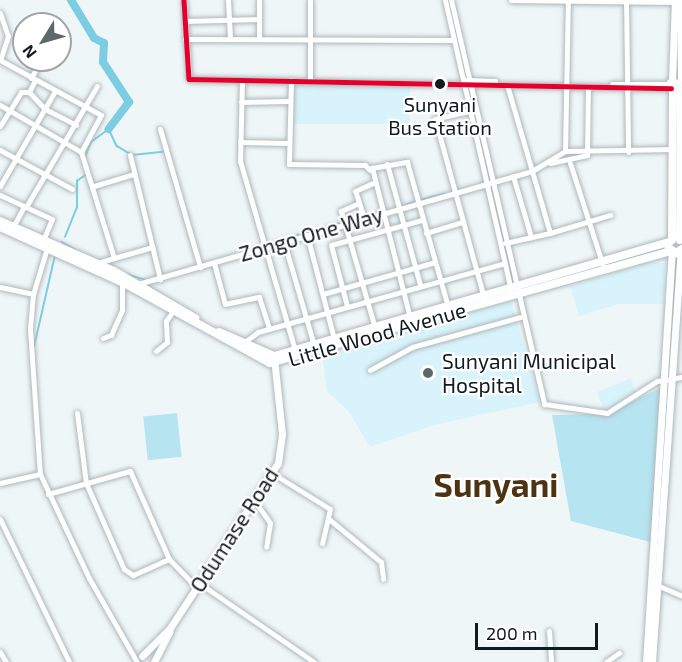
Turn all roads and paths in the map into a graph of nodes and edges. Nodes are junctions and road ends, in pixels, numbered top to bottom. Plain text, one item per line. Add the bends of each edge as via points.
1 (184, 0) edge
2 (228, 0) edge
3 (259, 0) edge
4 (310, 0) edge
5 (445, 0) edge
6 (451, 0) edge
7 (511, 0) edge
8 (568, 0) edge
9 (626, 1) edge
10 (678, 1) edge
11 (0, 14) edge
12 (259, 19) junction
13 (229, 20) junction
14 (185, 21) junction
15 (185, 39) junction
16 (230, 39) junction
17 (259, 39) junction
18 (310, 40) junction
19 (453, 40) junction
20 (0, 60) edge
21 (36, 72) edge
22 (33, 79) junction
23 (242, 80) junction
24 (291, 80) junction
25 (310, 80) junction
26 (464, 82) junction
27 (567, 84) junction
28 (507, 85) junction
29 (97, 86) dead end
30 (627, 86) junction
31 (678, 86) edge
32 (588, 87) junction
33 (55, 91) junction
34 (29, 92) junction
35 (290, 101) junction
36 (242, 102) junction
37 (0, 105) edge
38 (86, 106) junction
39 (45, 109) junction
40 (10, 111) junction
41 (469, 111) junction
42 (36, 125) junction
43 (76, 125) junction
44 (0, 126) edge
45 (160, 129) dead end
46 (65, 142) junction
47 (240, 142) junction
48 (288, 143) junction
49 (674, 149) junction
50 (0, 150) edge
51 (565, 151) junction
52 (628, 152) junction
53 (84, 154) junction
54 (130, 154) dead end
55 (587, 155) junction
56 (16, 158) junction
57 (550, 163) junction
58 (570, 163) junction
59 (387, 164) junction
60 (370, 170) junction
61 (532, 171) junction
62 (134, 174) junction
63 (43, 175) junction
64 (513, 176) junction
65 (373, 183) junction
66 (487, 184) junction
67 (0, 186) edge
68 (94, 186) junction
69 (72, 189) dead end
70 (455, 192) junction
71 (0, 195) edge
72 (359, 203) junction
73 (418, 203) junction
74 (25, 207) junction
75 (399, 208) junction
76 (380, 213) junction
77 (610, 215) dead end
78 (364, 218) junction
79 (0, 220) edge
80 (422, 220) junction
81 (590, 221) junction
82 (463, 222) junction
83 (345, 224) junction
84 (404, 225) junction
85 (0, 227) edge
86 (13, 227) junction
87 (385, 230) junction
88 (426, 233) junction
89 (550, 233) junction
90 (307, 235) junction
91 (531, 237) junction
92 (350, 239) junction
93 (284, 242) junction
94 (505, 243) junction
95 (45, 244) junction
96 (677, 245) edge
97 (152, 247) junction
98 (266, 247) junction
99 (114, 258) junction
100 (435, 262) junction
101 (214, 263) junction
102 (505, 263) junction
103 (96, 264) junction
104 (604, 266) junction
105 (200, 267) junction
106 (416, 268) junction
107 (477, 270) junction
108 (398, 273) junction
109 (160, 279) junction
110 (440, 280) junction
111 (122, 282) junction
112 (138, 284) junction
113 (362, 284) junction
114 (420, 285) junction
115 (0, 287) edge
116 (343, 289) junction
117 (403, 290) junction
118 (514, 291) junction
119 (33, 294) junction
120 (322, 294) junction
121 (484, 298) junction
122 (367, 300) junction
123 (347, 306) junction
124 (448, 307) junction
125 (172, 311) junction
126 (327, 312) junction
127 (440, 313) junction
128 (427, 316) junction
129 (520, 317) junction
130 (306, 318) junction
131 (410, 318) junction
132 (288, 324) junction
133 (375, 327) junction
134 (269, 328) junction
135 (103, 338) dead end
136 (334, 339) junction
137 (242, 344) junction
138 (314, 345) junction
139 (296, 350) junction
140 (156, 351) dead end
141 (275, 359) junction
142 (370, 370) dead end
143 (675, 377) edge
144 (77, 413) dead end
145 (272, 473) junction
146 (40, 474) junction
147 (0, 483) edge
148 (86, 483) junction
149 (48, 494) junction
150 (254, 500) junction
151 (0, 519) edge
152 (330, 520) junction
153 (322, 543) dead end
154 (266, 547) dead end
155 (169, 559) junction
156 (383, 579) dead end
157 (198, 585) junction
158 (659, 586) junction
159 (682, 596) edge
160 (170, 628) junction
161 (549, 631) dead end
162 (0, 652) edge
163 (620, 653) dead end
164 (140, 659) edge
165 (6, 662) edge
166 (69, 662) edge
167 (154, 662) edge
168 (314, 662) edge
169 (551, 662) edge
170 (606, 662) edge
171 (646, 662) edge
172 (652, 662) edge

1 - 14 street
2 - 13 street
3 - 12 street
4 - 18 street
5 - 19 street
6 - 26 street
7 - 8 street
8 - 9 street
8 - 27 street
9 - 10 street
9 - 30 street
10 - 31 main road
11 - 20 street via 9,36
12 - 13 street
12 - 17 street
13 - 14 street
13 - 16 street
14 - 15 street
15 - 16 street
15 - 23 street via 187,77
16 - 17 street
17 - 18 street
18 - 19 street
18 - 25 street
19 - 26 street
20 - 22 street
21 - 22 street
22 - 33 street
22 - 34 street
23 - 24 street
23 - 36 street
24 - 25 street
24 - 35 street
25 - 26 street
26 - 27 street
26 - 28 street
26 - 41 street
26 - 66 street
27 - 28 street
27 - 30 street
27 - 32 street
27 - 51 street
28 - 61 street
29 - 38 street
30 - 31 street
30 - 32 street
30 - 52 street
31 - 49 highway
31 - 96 highway
32 - 55 street
33 - 38 street
33 - 39 street
34 - 39 street
34 - 40 street via 21,92
35 - 36 street
35 - 48 street
36 - 47 street
37 - 40 street
38 - 43 street
38 - 53 street via 102,117
39 - 42 street
39 - 43 street
40 - 42 street
40 - 44 street
41 - 66 street
41 - 70 street via 435,119
42 - 46 street
42 - 56 street
43 - 46 street
45 - 105 street
46 - 53 street
46 - 63 street
47 - 48 street
47 - 98 street via 240,160
48 - 60 street via 289,164 365,165
49 - 52 street
49 - 96 highway
50 - 56 street
51 - 55 street
51 - 57 street
52 - 55 street
53 - 68 street
54 - 62 street
55 - 58 street
56 - 63 street
56 - 67 street
57 - 58 street
57 - 61 street, Zongo One Way
58 - 81 street
59 - 60 street
59 - 73 street via 407,162
59 - 75 street
60 - 65 street
61 - 64 street, Zongo One Way
61 - 89 street
62 - 68 street
62 - 97 street
63 - 69 street
63 - 74 street
64 - 66 street, Zongo One Way
64 - 91 street
65 - 72 street via 356,189
65 - 76 street
66 - 70 street, Zongo One Way
66 - 94 street
66 - 102 street
68 - 99 street
70 - 73 street, Zongo One Way
70 - 82 street
71 - 74 street
72 - 78 street
72 - 83 street via 341,208
73 - 75 street, Zongo One Way
73 - 80 street
74 - 86 street
74 - 95 street via 53,221
75 - 76 street, Zongo One Way
75 - 84 street
76 - 78 street, Zongo One Way
76 - 87 street
77 - 81 street
78 - 83 street, Zongo One Way
79 - 86 highway, Little Wood Avenue
80 - 84 street
80 - 88 street
81 - 89 street
81 - 104 street
82 - 88 street
82 - 107 street
83 - 90 street, Zongo One Way
83 - 92 street
84 - 87 street
84 - 106 street
85 - 95 highway, Little Wood Avenue
86 - 95 highway, Little Wood Avenue
87 - 92 street
87 - 108 street
88 - 100 street
89 - 91 street
90 - 93 street, Zongo One Way
90 - 120 street
91 - 94 street
92 - 113 street
92 - 116 street via 332,245
93 - 98 street, Zongo One Way
93 - 130 street
94 - 118 street
95 - 103 highway, Little Wood Avenue
95 - 111 highway, Little Wood Avenue
95 - 119 street
96 - 104 highway, Little Wood Avenue
96 - 143 main road
97 - 99 street
97 - 109 street
98 - 101 street, Zongo One Way
98 - 132 street
99 - 103 street
100 - 106 street
100 - 110 street
101 - 105 street, Zongo One Way
101 - 134 street via 225,304 259,297
102 - 107 street
102 - 118 street
103 - 112 highway, Little Wood Avenue
104 - 118 highway, Little Wood Avenue
105 - 109 street, Zongo One Way
106 - 108 street
106 - 114 street
107 - 110 street
107 - 121 street
108 - 113 street
108 - 117 street
109 - 112 street, Zongo One Way
110 - 114 street
110 - 124 street
111 - 125 highway, Little Wood Avenue
111 - 135 street via 122,310 111,335
112 - 137 highway, Little Wood Avenue
113 - 116 street
113 - 122 street
114 - 117 street
115 - 119 street
116 - 120 street
116 - 123 street
117 - 122 street
117 - 131 street
118 - 121 highway, Little Wood Avenue
118 - 127 highway, Little Wood Avenue
118 - 129 street
119 - 146 street via 32,398
120 - 126 street
121 - 124 highway, Little Wood Avenue
122 - 123 street
122 - 133 street
123 - 126 street
124 - 127 highway, Little Wood Avenue
125 - 140 street via 166,321 167,342
125 - 141 highway, Little Wood Avenue
126 - 130 street
126 - 136 street
127 - 128 highway, Little Wood Avenue
128 - 131 highway, Little Wood Avenue
128 - 141 highway, Little Wood Avenue
129 - 142 street via 412,347
129 - 143 street via 543,404 551,409 607,413
130 - 132 street
130 - 138 street
131 - 133 highway, Little Wood Avenue
132 - 134 street
132 - 139 street
133 - 136 highway, Little Wood Avenue
134 - 137 street
136 - 138 highway, Little Wood Avenue
137 - 141 highway, Little Wood Avenue
138 - 139 highway, Little Wood Avenue
139 - 141 highway, Little Wood Avenue
141 - 145 main road, Odumase Road via 282,445
143 - 158 main road
143 - 171 main road
144 - 148 street
145 - 150 main road, Odumase Road
145 - 152 street via 325,503
146 - 147 street
146 - 149 street
148 - 149 street
148 - 155 street via 130,471
148 - 155 street via 128,574
149 - 164 street via 130,648
150 - 154 street via 270,523
150 - 157 main road, Odumase Road
151 - 166 street
152 - 153 street
152 - 156 street via 381,562
155 - 157 street
157 - 160 main road, Odumase Road
157 - 168 street
158 - 159 street
158 - 172 main road
160 - 164 main road, Odumase Road
160 - 167 main road, Odumase Road
161 - 169 street
162 - 165 street
163 - 170 street
164 - 167 main road

